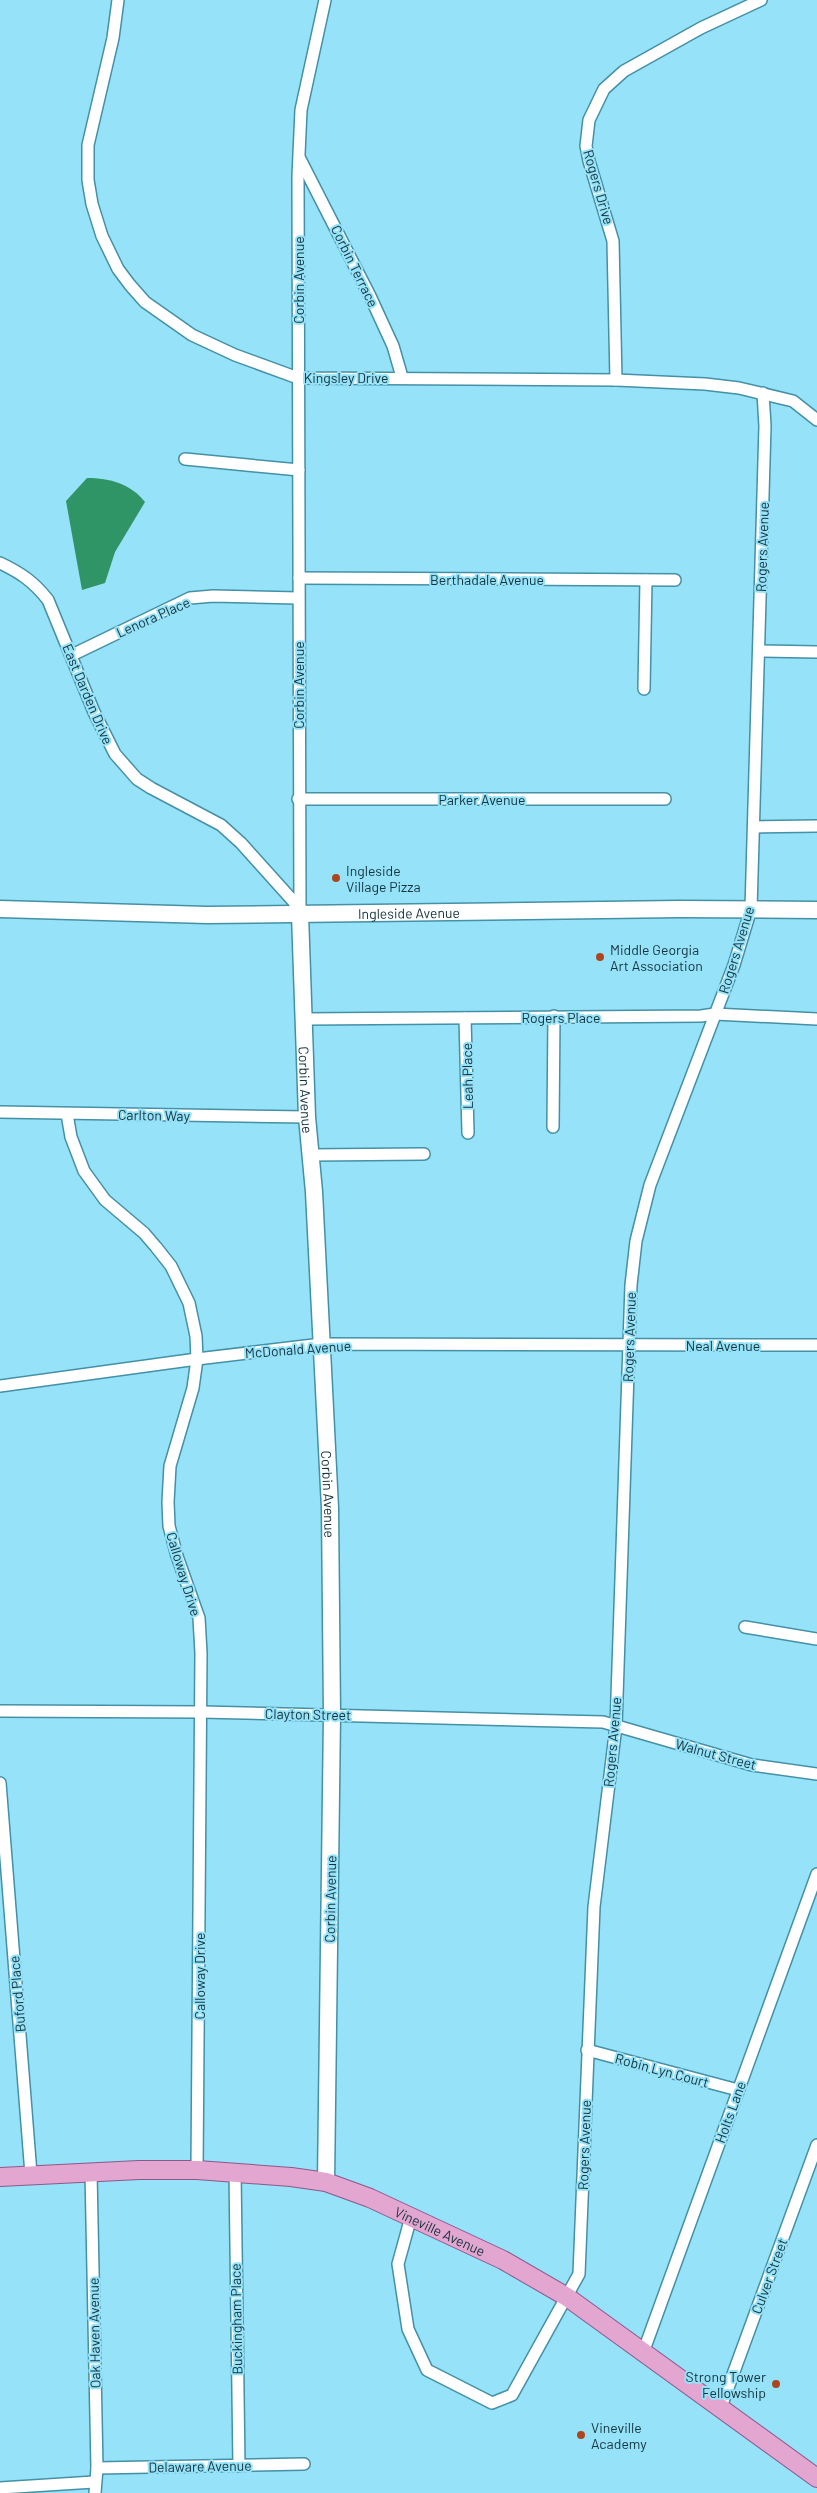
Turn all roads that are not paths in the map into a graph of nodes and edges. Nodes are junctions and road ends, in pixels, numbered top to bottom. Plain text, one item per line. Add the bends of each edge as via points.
1 (118, 0) edge
2 (324, 0) edge
3 (761, 0) edge
4 (300, 159) junction
5 (402, 377) junction
6 (298, 378) junction
7 (616, 380) junction
8 (763, 393) junction
9 (817, 420) edge
10 (185, 459) dead end
11 (299, 470) junction
12 (0, 563) edge
13 (299, 578) junction
14 (646, 580) junction
15 (675, 580) dead end
16 (298, 598) junction
17 (759, 651) junction
18 (817, 652) edge
19 (72, 655) junction
20 (644, 689) dead end
21 (298, 799) junction
22 (665, 799) dead end
23 (817, 826) edge
24 (754, 827) junction
25 (0, 909) edge
26 (751, 909) junction
27 (817, 910) edge
28 (300, 914) junction
29 (715, 1014) junction
30 (554, 1016) junction
31 (465, 1018) junction
32 (305, 1019) junction
33 (817, 1019) edge
34 (0, 1112) edge
35 (68, 1114) junction
36 (308, 1117) junction
37 (553, 1127) dead end
38 (468, 1133) dead end
39 (424, 1154) dead end
40 (311, 1155) junction
41 (322, 1344) junction
42 (817, 1345) edge
43 (628, 1346) junction
44 (197, 1359) junction
45 (0, 1386) edge
46 (745, 1627) dead end
47 (817, 1639) edge
48 (0, 1711) edge
49 (201, 1712) junction
50 (332, 1715) junction
51 (616, 1726) junction
52 (817, 1774) edge
53 (0, 1783) edge
54 (817, 1874) edge
55 (587, 2050) junction
56 (738, 2090) junction
57 (817, 2145) edge
58 (197, 2170) junction
59 (91, 2172) junction
60 (235, 2172) junction
61 (31, 2174) junction
62 (0, 2177) edge
63 (326, 2182) junction
64 (412, 2217) junction
65 (567, 2297) junction
66 (644, 2350) junction
67 (721, 2407) junction
68 (304, 2464) dead end
69 (238, 2466) junction
70 (97, 2468) junction
71 (817, 2478) edge
72 (94, 2487) edge
73 (0, 2488) edge

1 - 6 street, Kingsley Drive via 113,38 88,145 88,180 102,236 130,284 166,319 201,340
2 - 4 street, Corbin Avenue via 301,110
3 - 7 street, Rogers Drive via 684,37 624,71 604,89 589,120 588,161 614,241
4 - 5 street, Corbin Terrace via 370,296
4 - 6 street, Corbin Avenue
5 - 6 street, Kingsley Drive
5 - 7 street, Kingsley Drive
6 - 11 street, Corbin Avenue
7 - 8 street, Kingsley Drive via 705,384
8 - 9 street, Kingsley Drive via 793,401
8 - 17 street, Rogers Avenue via 765,426
10 - 11 street
11 - 13 street, Corbin Avenue
12 - 19 street, East Darden Drive via 36,584 48,600
13 - 14 street, Berthadale Avenue
13 - 16 street, Corbin Avenue
14 - 15 street, Berthadale Avenue
14 - 20 street
16 - 19 street, Lenora Place via 190,598
16 - 21 street, Corbin Avenue
17 - 18 street
17 - 24 street, Rogers Avenue
19 - 28 street, East Darden Drive via 94,712 115,754 137,779 221,825 288,895
21 - 22 street, Parker Avenue
21 - 28 street, Corbin Avenue
23 - 24 street
24 - 26 street, Rogers Avenue
25 - 28 street, Ingleside Avenue via 207,915
26 - 27 street, Ingleside Avenue
26 - 28 street, Ingleside Avenue
26 - 29 street, Rogers Avenue
28 - 32 street, Corbin Avenue
29 - 30 street, Rogers Place
29 - 33 street, Rogers Place
29 - 43 street, Rogers Avenue via 644,1205 631,1285
30 - 31 street, Rogers Place
30 - 37 street
31 - 32 street, Rogers Place
31 - 38 street, Leah Place
32 - 36 street, Corbin Avenue
34 - 35 street, Carlton Way
35 - 36 street, Carlton Way
35 - 44 street, Calloway Drive via 71,1137 84,1170 105,1200 144,1234 171,1266 189,1303
36 - 40 street, Corbin Avenue
39 - 40 street
40 - 41 street, Corbin Avenue
41 - 43 street, McDonald Avenue
41 - 44 street, McDonald Avenue
41 - 50 street, Corbin Avenue via 330,1508
42 - 43 street, Neal Avenue
43 - 51 street, Rogers Avenue
44 - 45 street, McDonald Avenue
44 - 49 street, Calloway Drive via 193,1388 170,1466 168,1502 169,1526 198,1618
46 - 47 street
48 - 49 street, Clayton Street
49 - 50 street, Clayton Street
49 - 58 street, Calloway Drive
50 - 51 street, Clayton Street via 603,1722
50 - 63 street, Corbin Avenue
51 - 52 street, Walnut Street via 752,1765
51 - 55 street, Rogers Avenue via 594,1907
53 - 61 street, Buford Place
54 - 56 street, Holts Lane
55 - 56 street, Robin Lyn Court
55 - 65 street, Rogers Avenue via 579,2274
56 - 66 street, Holts Lane
57 - 67 street, Culver Street
58 - 59 main road, Vineville Avenue
58 - 60 main road, Vineville Avenue
59 - 61 main road, Vineville Avenue
59 - 70 street, Oak Haven Avenue
60 - 63 main road, Vineville Avenue
60 - 69 street, Buckingham Place
61 - 62 main road, Vineville Avenue
63 - 64 main road, Vineville Avenue
64 - 65 main road, Vineville Avenue via 503,2260
64 - 65 street, Rogers Avenue via 398,2264 408,2329 427,2370 492,2403 512,2395
65 - 66 main road, Vineville Avenue
66 - 67 main road, Vineville Avenue
67 - 71 main road, Vineville Avenue
68 - 69 street, Delaware Avenue
69 - 70 street, Delaware Avenue
70 - 72 street, Oak Haven Avenue
72 - 73 street

